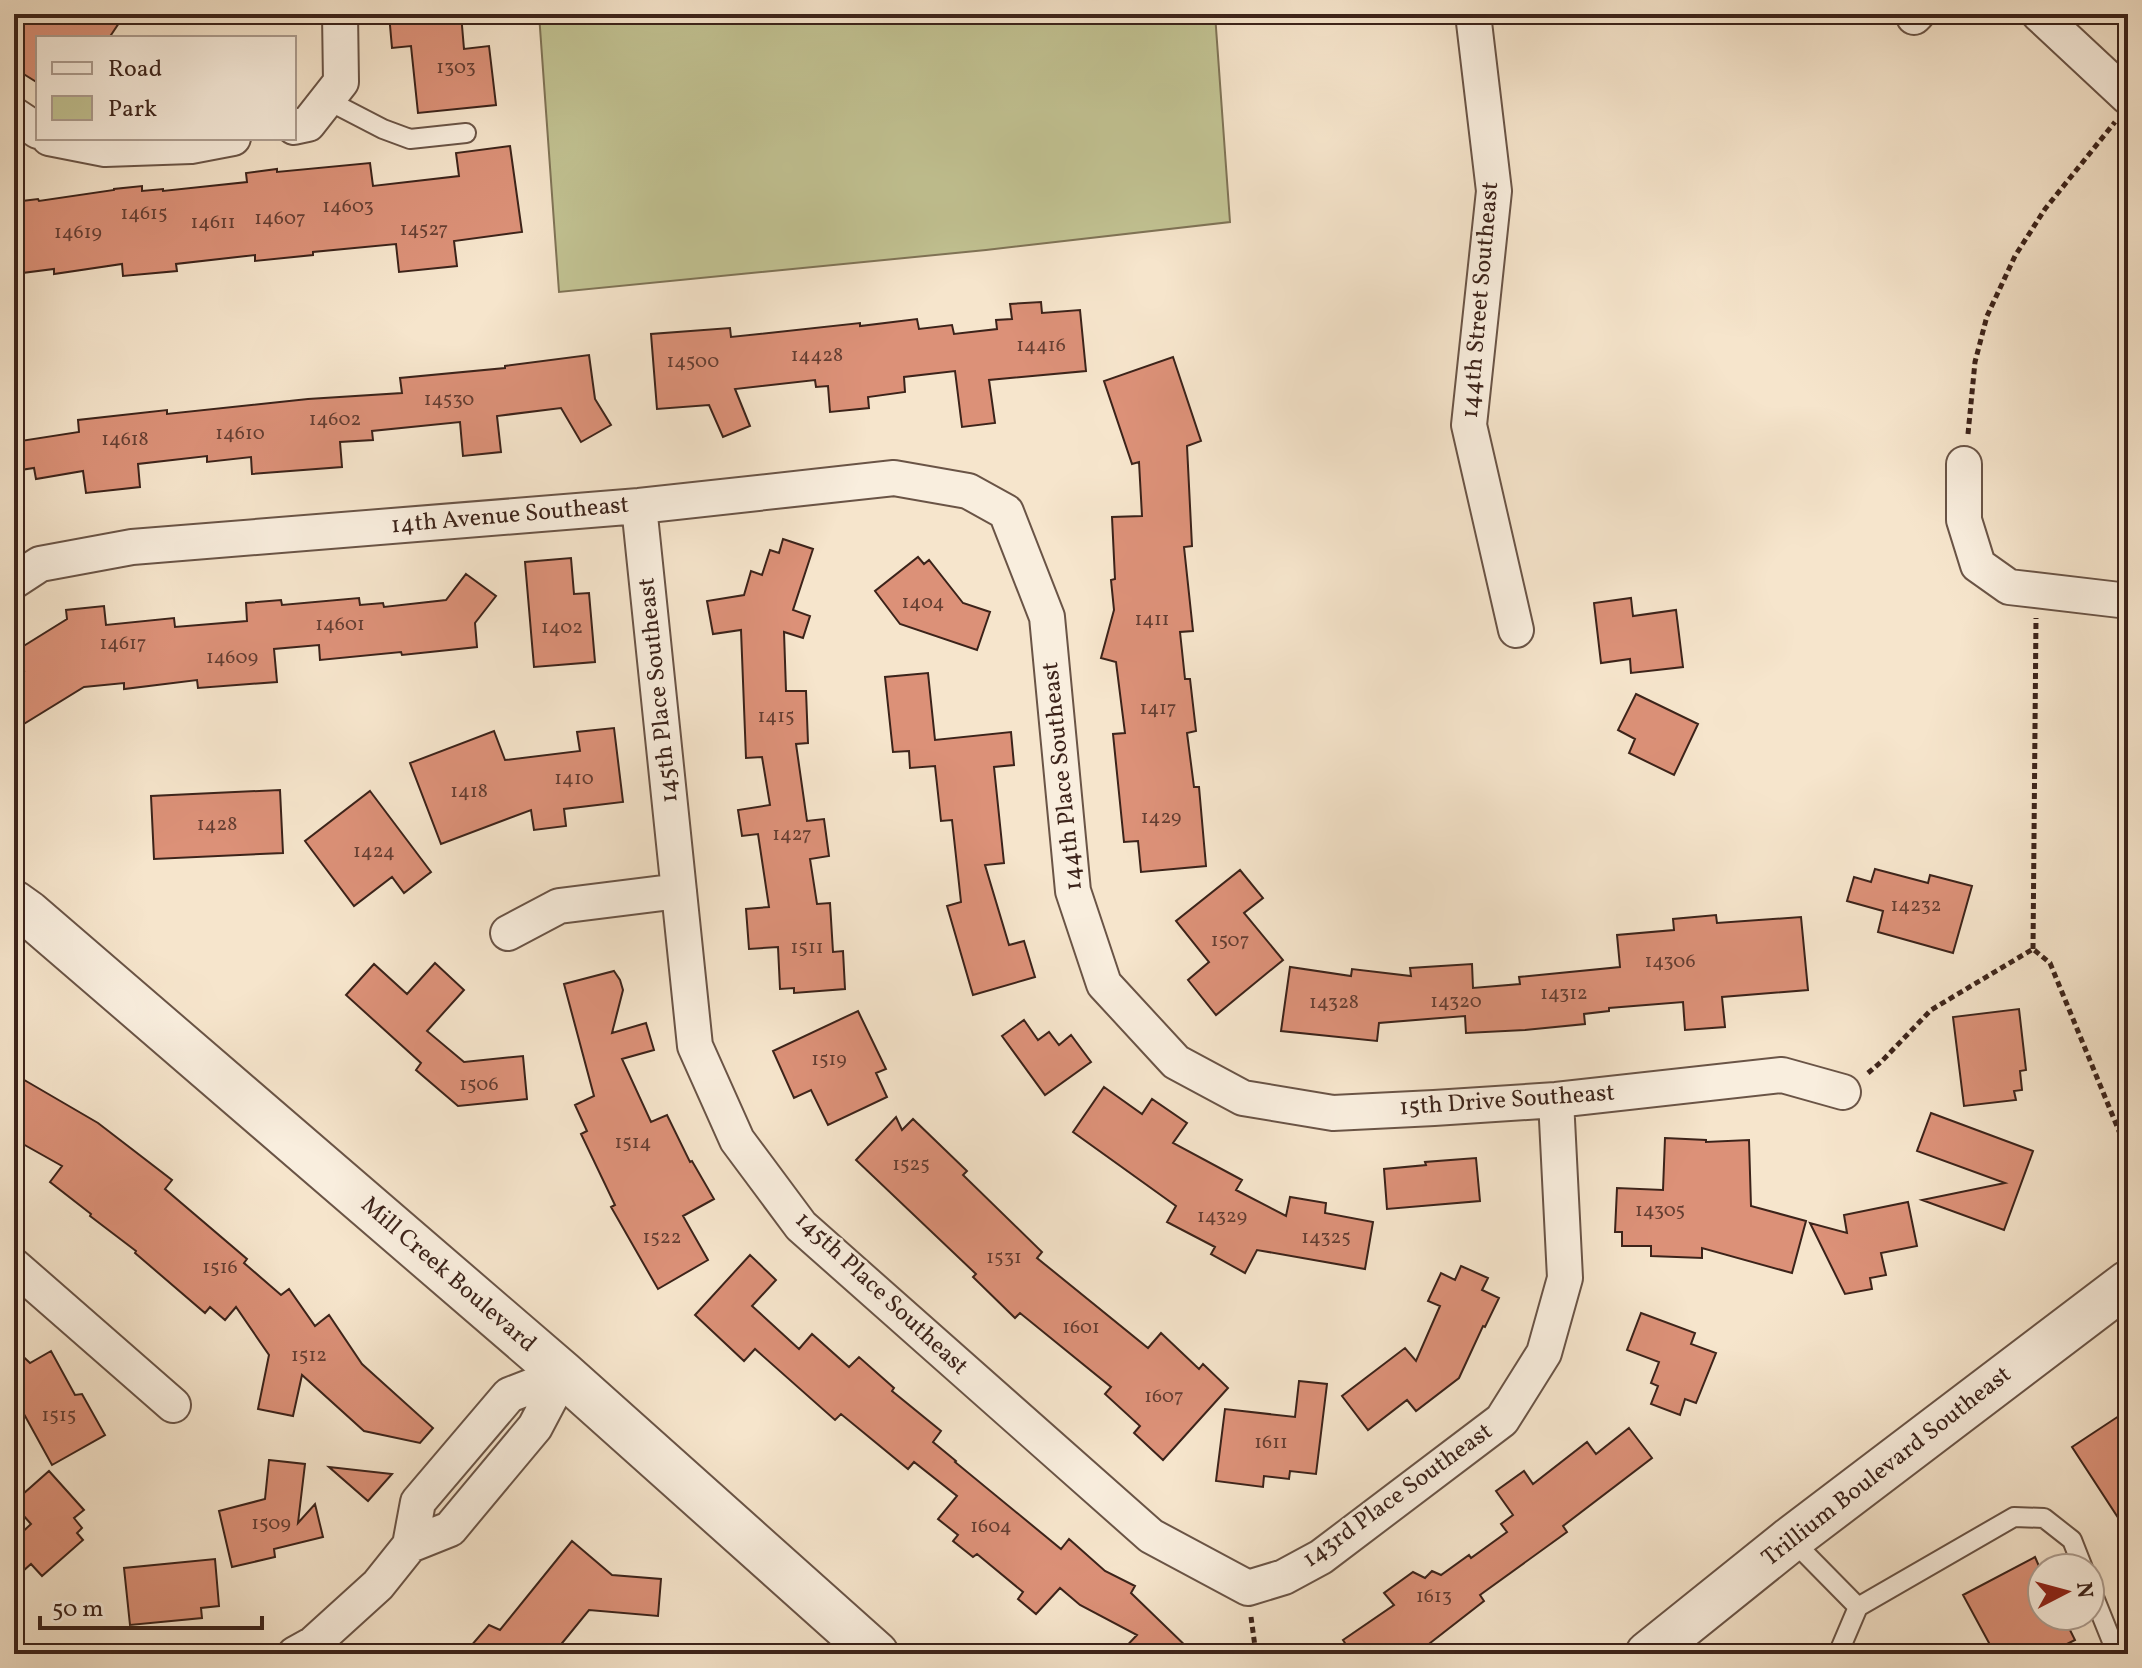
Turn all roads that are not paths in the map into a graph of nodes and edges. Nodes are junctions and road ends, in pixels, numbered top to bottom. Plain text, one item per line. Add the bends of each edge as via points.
1 (340, 14) edge
2 (1473, 14) edge
3 (2039, 14) edge
4 (334, 91) junction
5 (2123, 107) edge
6 (14, 115) edge
7 (296, 127) edge
8 (36, 130) edge
9 (466, 133) dead end
10 (59, 140) edge
11 (222, 140) edge
12 (1964, 464) road end
13 (639, 506) junction
14 (1006, 512) joint
15 (14, 581) edge
16 (2128, 601) edge
17 (1516, 630) dead end
18 (679, 891) junction
19 (14, 903) edge
20 (508, 933) dead end
21 (1176, 1062) joint
22 (1843, 1092) road end
23 (1556, 1100) junction
24 (14, 1266) edge
25 (2128, 1283) edge
26 (563, 1374) junction
27 (173, 1405) dead end
28 (1791, 1539) junction
29 (2077, 1552) edge
30 (1248, 1588) joint
31 (1858, 1607) junction
32 (2106, 1627) edge
33 (295, 1654) edge
34 (876, 1654) edge
35 (1648, 1654) edge
36 (1838, 1654) edge
37 (2117, 1654) edge

1 - 4 street
2 - 17 street, 144th Street Southeast via 1494,191 1469,425
3 - 5 street
4 - 7 street via 308,124
4 - 9 lane via 383,129 410,139
6 - 8 street
10 - 11 street via 105,149
12 - 16 street via 1964,520 1978,565 2009,587
13 - 14 street, 14th Avenue Southeast via 894,478 968,491
13 - 15 street, 14th Avenue Southeast via 132,547 40,564
13 - 18 street, 145th Place Southeast
14 - 21 street, 144th Place Southeast via 1047,617 1073,891 1104,984
18 - 20 street via 559,906
18 - 30 street, 145th Place Southeast via 695,1046 737,1140 801,1226 1151,1536
19 - 26 street, Mill Creek Boulevard
21 - 23 street, 15th Drive Southeast via 1243,1098 1333,1113
22 - 23 street, 15th Drive Southeast via 1782,1075
23 - 30 street, 143rd Place Southeast via 1565,1278 1544,1353 1502,1420 1321,1557
24 - 27 street
25 - 28 street, Trillium Boulevard Southeast
26 - 33 street via 535,1427 450,1529 410,1545 378,1585
26 - 34 street, Mill Creek Boulevard
28 - 31 lane
28 - 35 street, Trillium Boulevard Southeast
29 - 31 lane via 2072,1540 2044,1518 2014,1517
31 - 36 lane
32 - 37 lane

